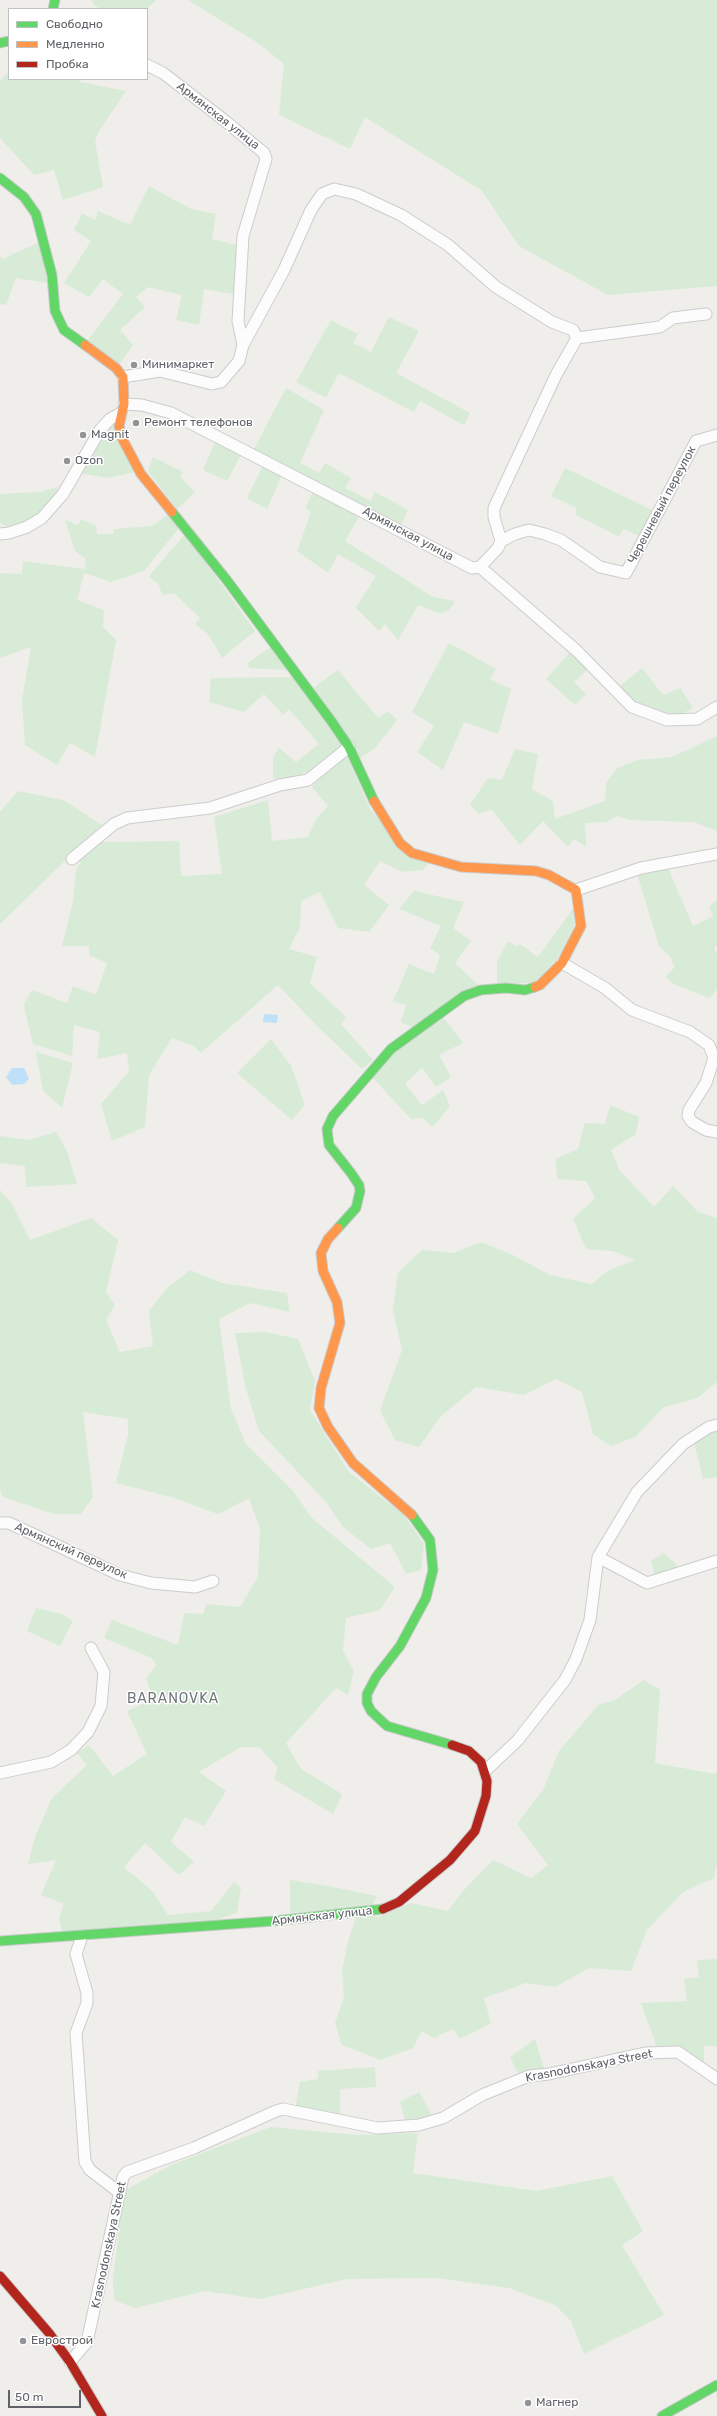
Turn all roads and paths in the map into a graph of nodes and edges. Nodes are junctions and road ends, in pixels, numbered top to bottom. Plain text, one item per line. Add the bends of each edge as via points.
1 (148, 66) edge
2 (0, 178) edge
3 (706, 314) dead end
4 (577, 338) junction
5 (243, 346) junction
6 (123, 377) junction
7 (122, 409) junction
8 (717, 435) edge
9 (0, 534) edge
10 (501, 541) junction
11 (480, 567) junction
12 (717, 707) edge
13 (349, 747) junction
14 (717, 854) edge
15 (72, 859) dead end
16 (576, 890) junction
17 (562, 963) junction
18 (717, 1132) edge
19 (717, 1425) edge
20 (0, 1522) edge
21 (598, 1557) junction
22 (717, 1561) edge
23 (213, 1581) dead end
24 (91, 1648) dead end
25 (485, 1771) junction
26 (0, 1773) edge
27 (82, 1936) junction
28 (0, 1941) edge
29 (717, 2079) edge
30 (120, 2193) junction
31 (0, 2276) edge
32 (70, 2362) junction
33 (717, 2385) edge
34 (102, 2416) edge
35 (662, 2416) edge

1 - 5 street, Армянская улица via 163,74 264,153 266,159 243,236 238,314
2 - 6 street via 24,197 36,214 52,275 55,311 64,330 105,358
3 - 4 street via 673,318 660,327
4 - 5 street, Армянская улица via 572,330 552,322 496,287 448,245 401,215 356,194 334,189 322,194 311,210 284,270
4 - 10 street via 556,375 494,508 494,518
5 - 6 street, Армянская улица via 239,361 222,382 212,384 160,370
6 - 7 street
7 - 9 street via 100,430 63,494 42,518 27,527
7 - 11 street, Армянская улица via 142,405 171,413 472,568
7 - 13 street via 119,426 140,474 226,579
8 - 10 street, Черешневый переулок via 696,441 626,573 600,567 560,540 545,534 529,530
10 - 11 street, Черешневый переулок via 498,548
11 - 12 street, Армянская улица via 577,651 632,708 667,720 697,719
13 - 15 street via 308,780 280,785 210,808 127,818 114,824
13 - 16 street via 391,830 400,843 412,853 461,867 536,872 549,875
14 - 16 street via 641,868
16 - 17 street via 580,901 581,926
17 - 18 street via 605,988 632,1010 690,1032 709,1045 714,1058 706,1083 688,1116 692,1122 706,1130
17 - 25 street via 540,985 525,990 481,990 464,996 444,1008 391,1049 333,1116 327,1129 328,1145 351,1173 359,1185 360,1192 356,1208 328,1240 321,1253 323,1271 337,1302 340,1323 321,1388 319,1408 328,1427 353,1463 417,1519 430,1540 432,1554 433,1570 426,1598 400,1646 376,1677 367,1694 367,1703 371,1711 387,1726 469,1751 481,1762
19 - 21 street via 709,1427 683,1444 637,1492
20 - 23 street, Армянский переулок via 9,1522 120,1575 151,1583 195,1587
21 - 22 street via 647,1582
21 - 25 street via 590,1620 576,1659 565,1680 517,1741
24 - 26 street via 104,1672 101,1706 88,1732 71,1750 51,1762
25 - 27 street, Армянская улица via 486,1796 481,1816 465,1845 399,1902 379,1910
27 - 28 street, Армянская улица
27 - 30 street via 76,1954 87,1993 87,2003 76,2033 85,2162 90,2170
29 - 30 street, Krasnodonskaya Street via 678,2052 645,2053 550,2074 529,2076 482,2095 442,2118 419,2125 378,2128 283,2110 270,2113 194,2148 127,2172 123,2177
30 - 32 street, Krasnodonskaya Street via 87,2342
31 - 32 street via 49,2333
32 - 34 street
33 - 35 street

